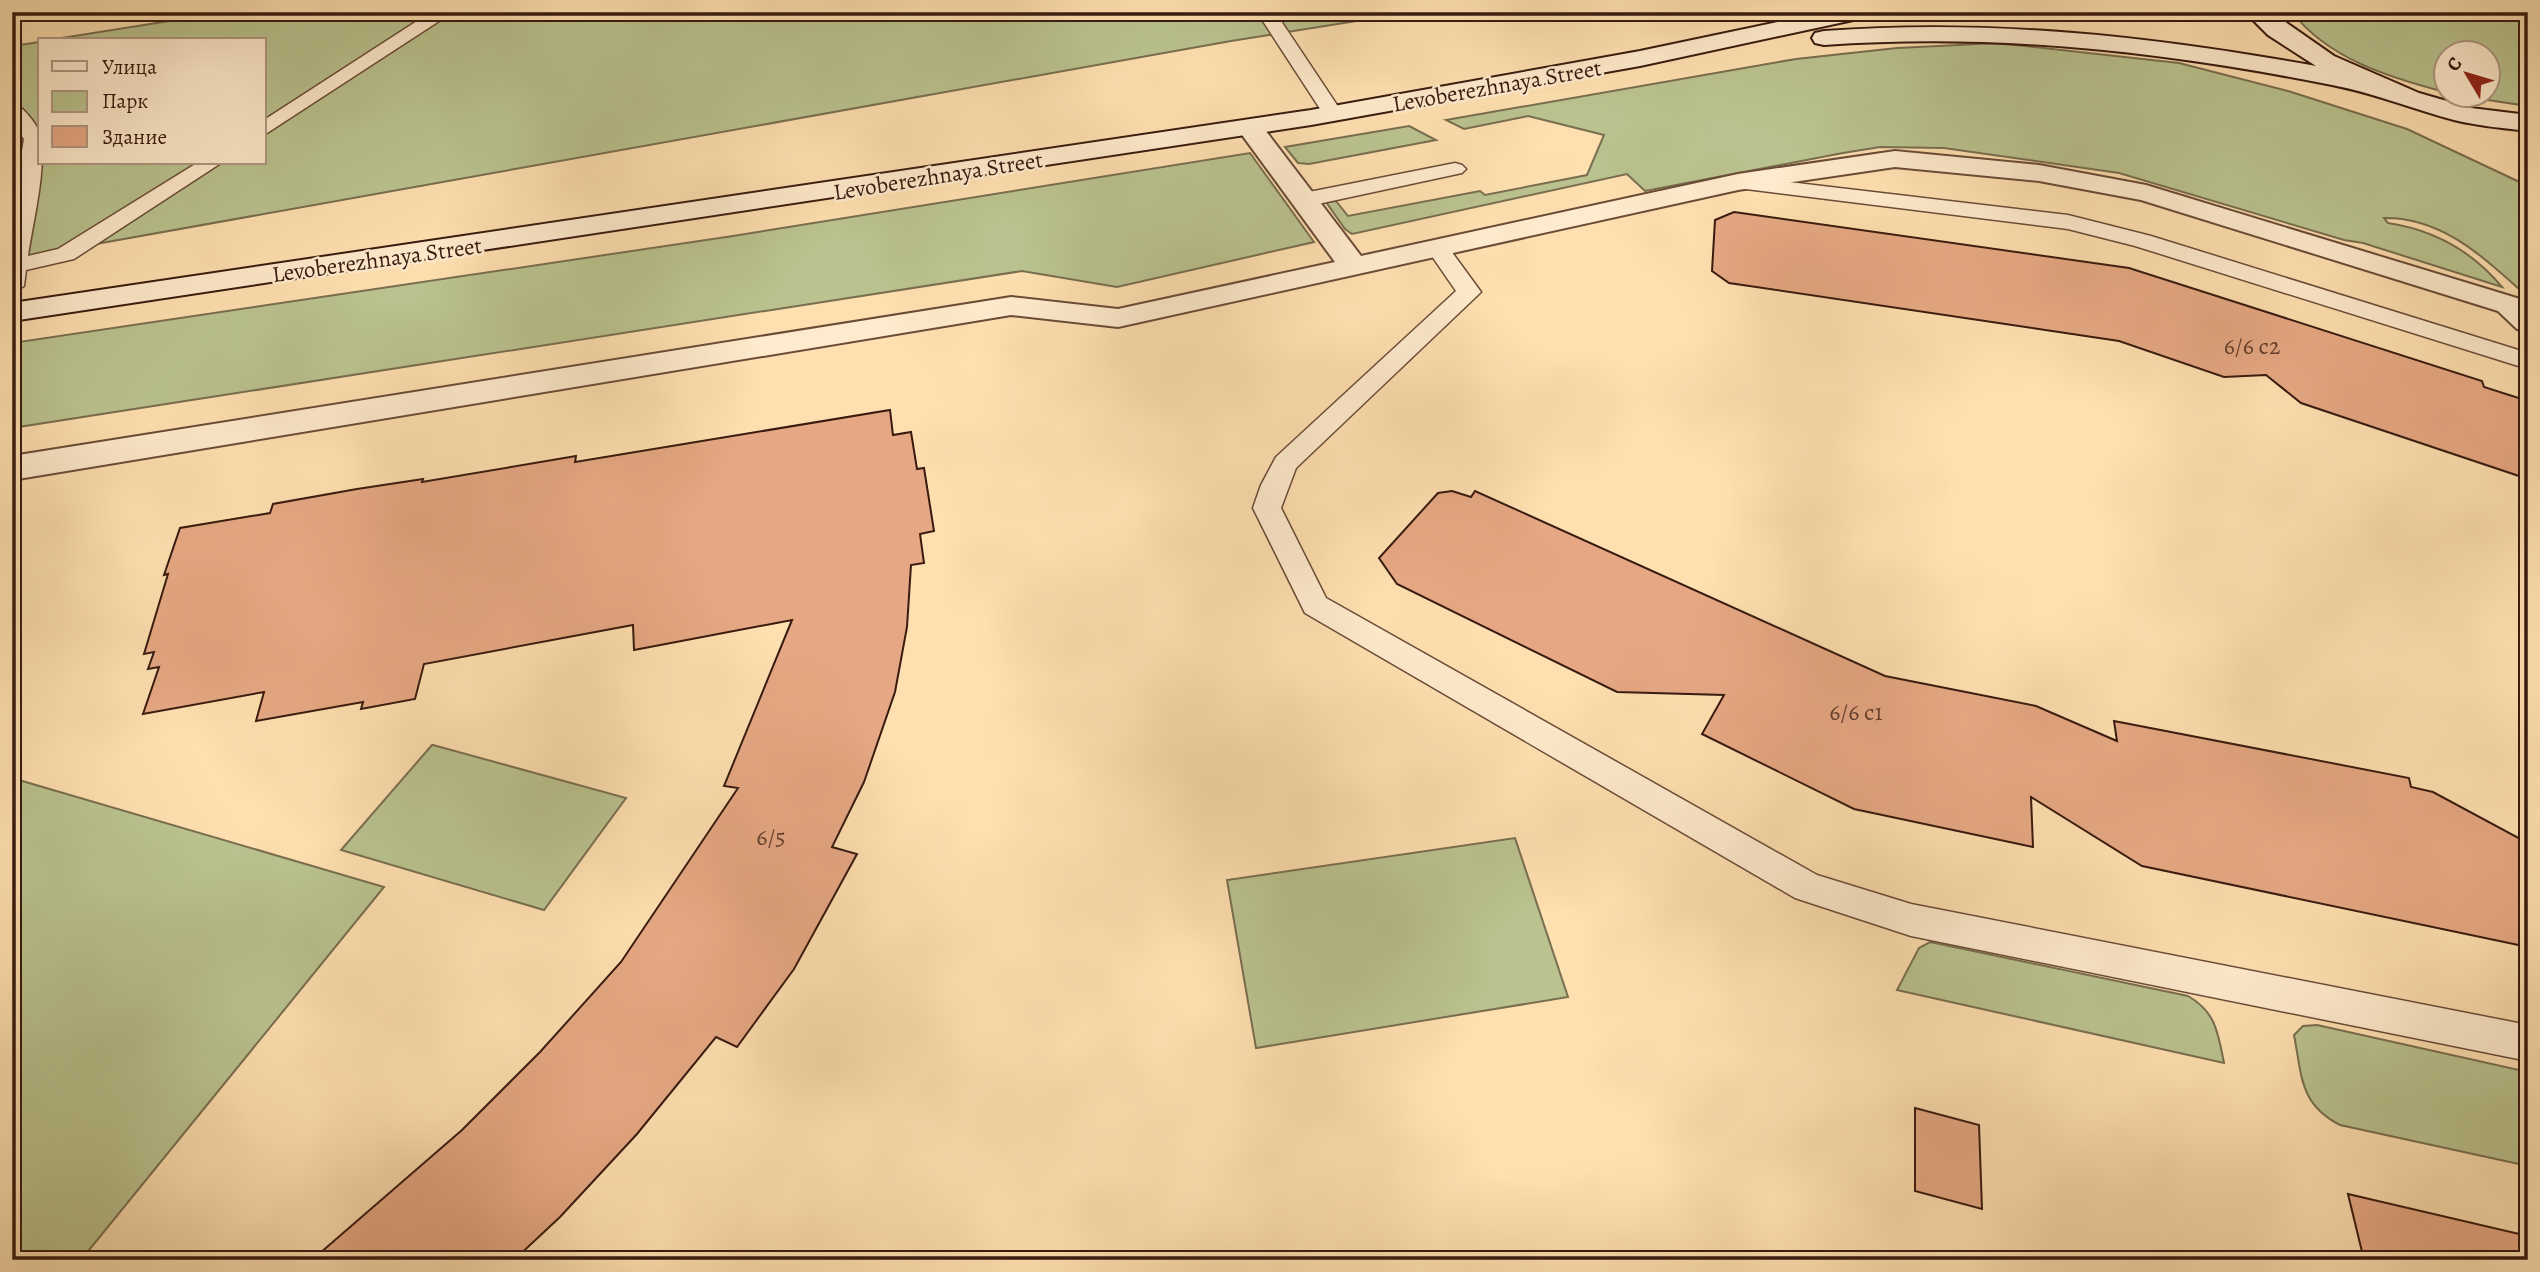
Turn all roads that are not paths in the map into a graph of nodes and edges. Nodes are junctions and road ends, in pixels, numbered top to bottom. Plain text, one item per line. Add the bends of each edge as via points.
1 (444, 12) edge
2 (1266, 12) edge
3 (1858, 12) edge
4 (2257, 12) edge
5 (1687, 52) junction
6 (2387, 88) junction
7 (12, 109) edge
8 (1333, 114) junction
9 (2464, 114) junction
10 (2528, 123) edge
11 (266, 128) edge
12 (1250, 128) junction
13 (2528, 142) edge
14 (209, 164) edge
15 (1455, 169) dead end
16 (1738, 182) junction
17 (1304, 200) junction
18 (1438, 249) junction
19 (1353, 266) junction
20 (15, 276) edge
21 (12, 312) edge
22 (2528, 322) edge
23 (2528, 361) edge
24 (12, 468) edge
25 (2528, 1043) edge

1 - 11 lane
2 - 8 lane
3 - 5 main road, Levoberezhnaya Street
4 - 6 main road via 2281,35 2328,64
5 - 6 main road via 1860,35 1943,31 2046,34 2174,48
5 - 8 main road, Levoberezhnaya Street
6 - 9 main road
7 - 20 lane via 34,139
8 - 12 main road, Levoberezhnaya Street
9 - 10 main road
9 - 13 main road
12 - 17 main road
12 - 21 main road, Levoberezhnaya Street
14 - 20 lane via 66,254
15 - 17 lane
16 - 18 main road
16 - 22 main road via 1895,159 2039,173 2146,193 2509,305
16 - 23 lane via 2068,222 2143,241
17 - 19 main road
18 - 19 main road
18 - 25 lane via 1469,292 1285,463 1274,485 1268,508 1315,605 1807,887 1911,920
19 - 24 main road via 1118,318 1011,306

